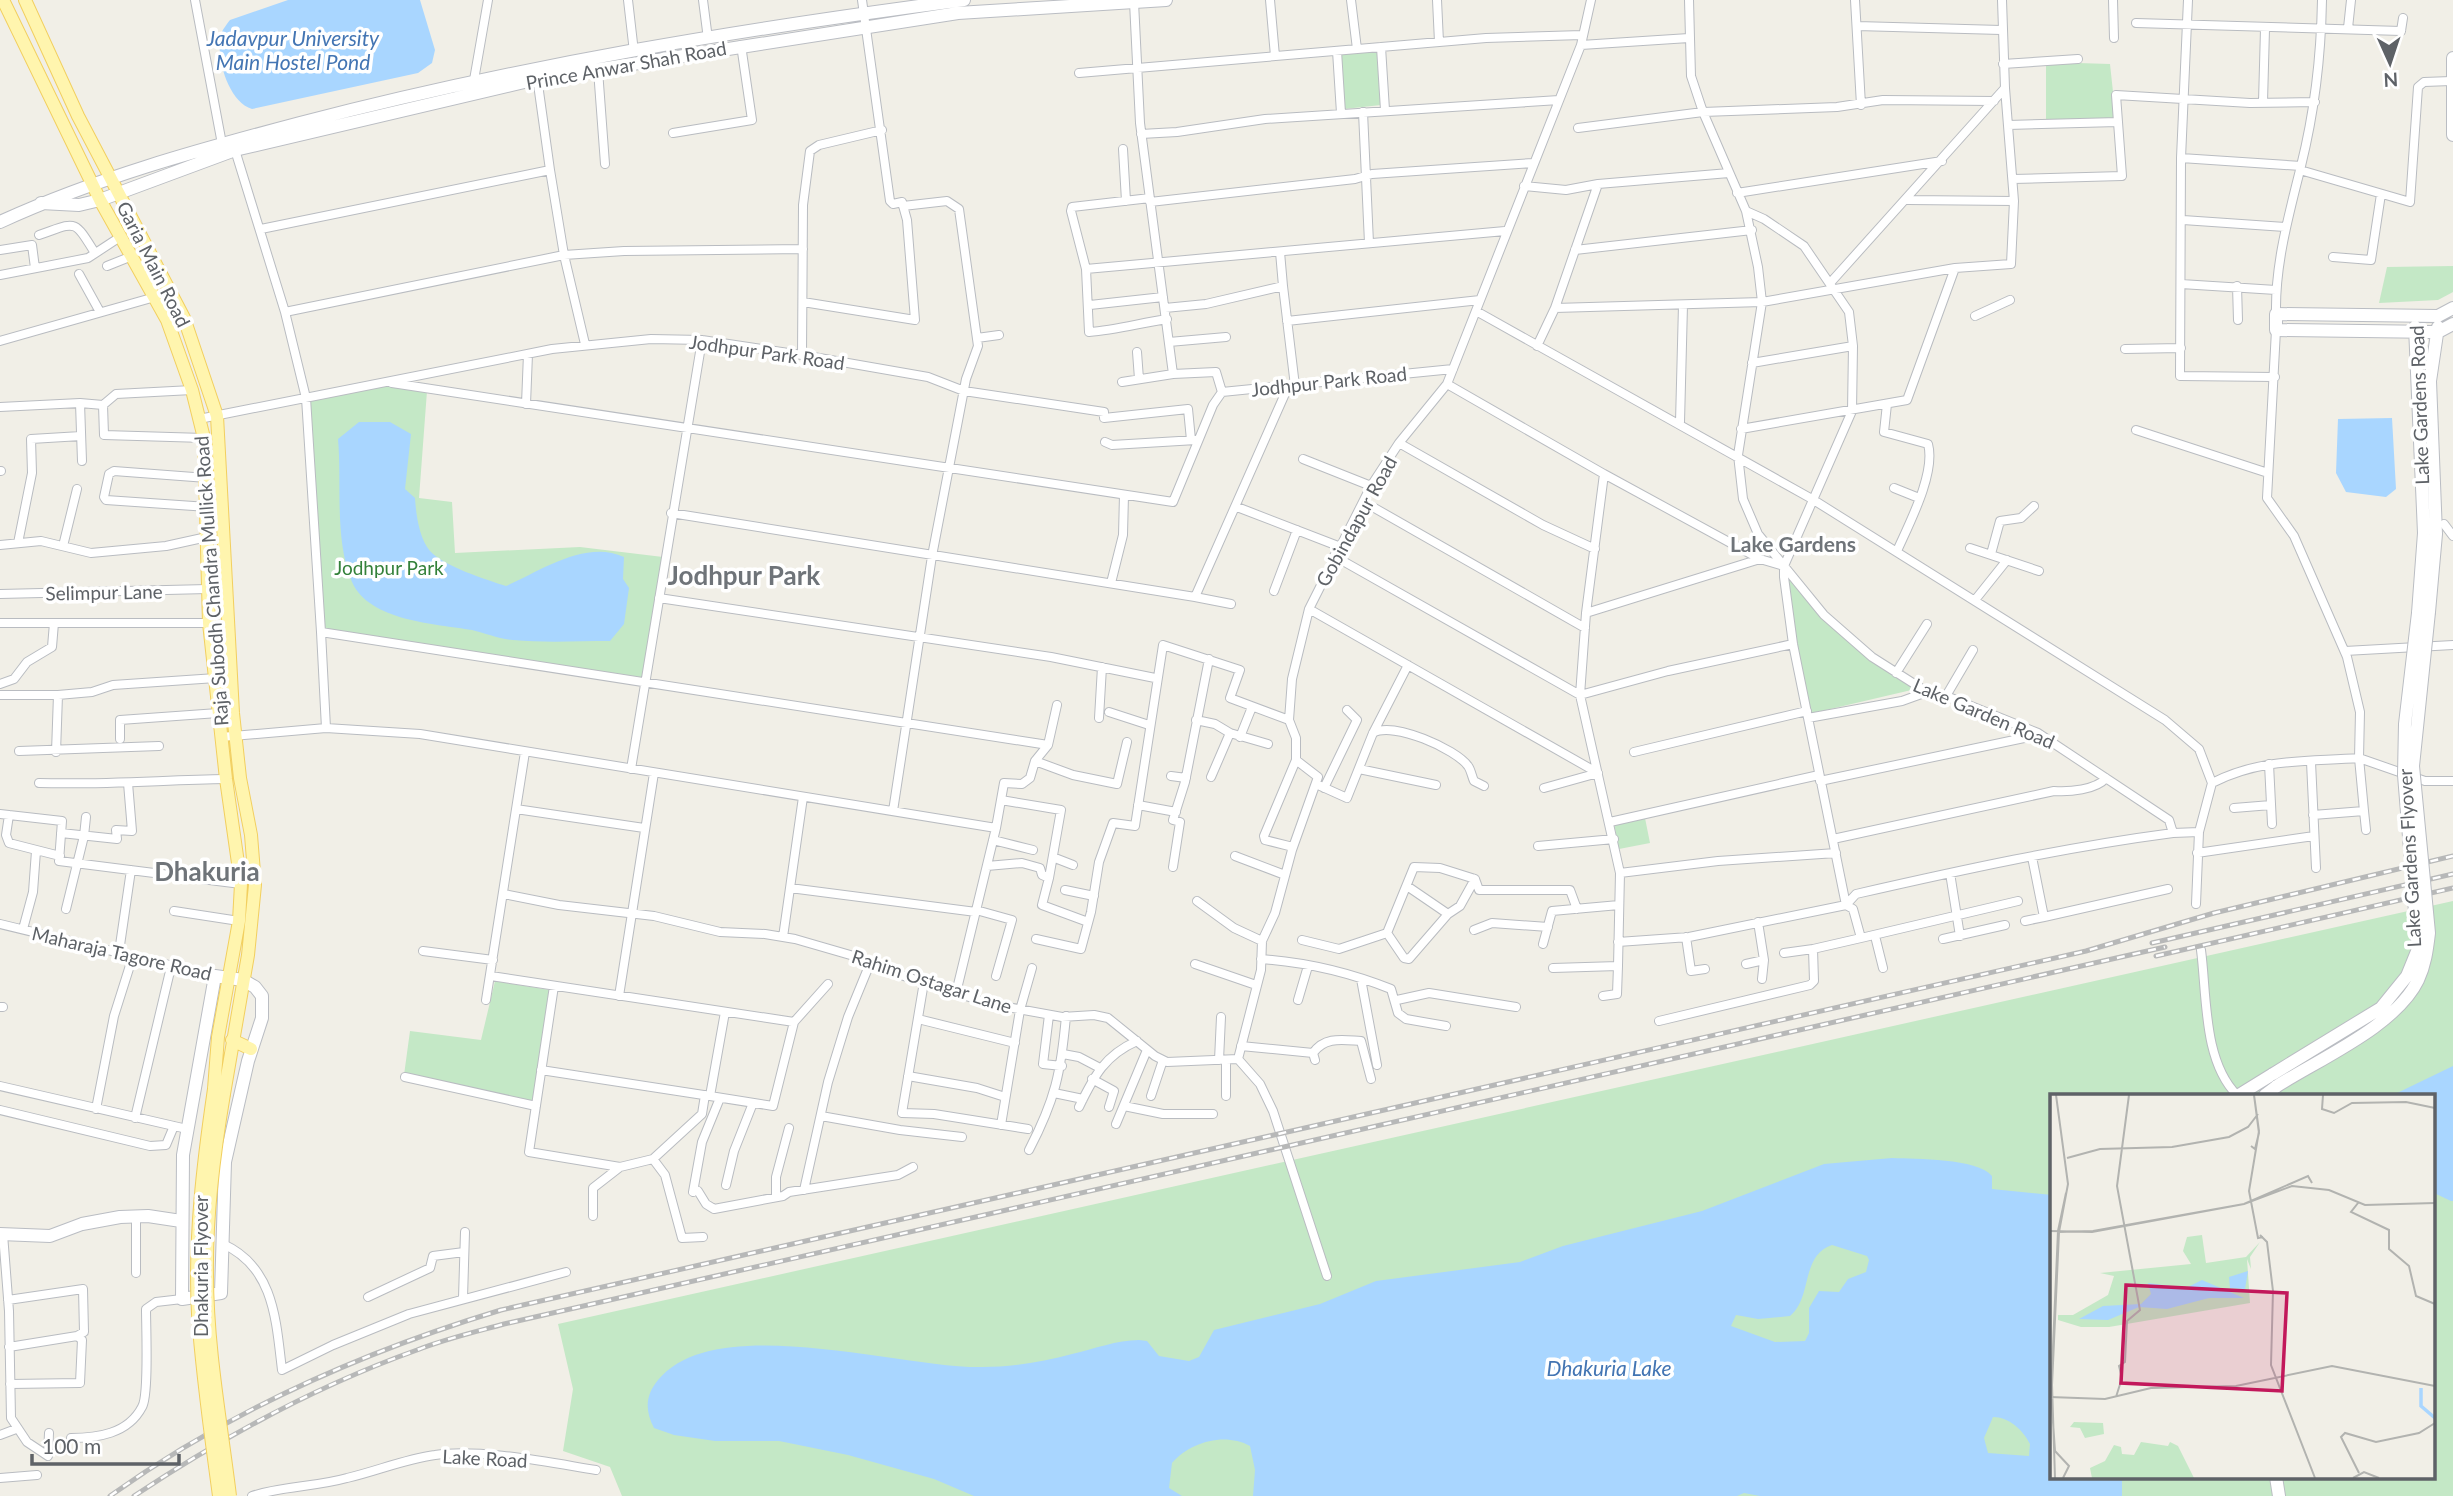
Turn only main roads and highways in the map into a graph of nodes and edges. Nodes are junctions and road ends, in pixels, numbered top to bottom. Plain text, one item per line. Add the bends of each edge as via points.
1 (2, 0) edge
2 (25, 0) edge
3 (964, 0) edge
4 (1166, 0) edge
5 (866, 19) junction
6 (2453, 58) edge
7 (537, 74) junction
8 (2453, 135) edge
9 (110, 178) junction
10 (92, 184) junction
11 (117, 194) junction
12 (100, 200) junction
13 (41, 203) junction
14 (0, 222) edge
15 (2453, 308) edge
16 (2438, 316) junction
17 (2415, 317) junction
18 (2453, 324) edge
19 (2438, 332) junction
20 (2415, 333) junction
21 (2430, 534) junction
22 (222, 977) junction
23 (243, 980) junction
24 (212, 1036) junction
25 (232, 1040) junction
26 (251, 1049) junction
27 (2275, 1080) junction
28 (219, 1091) junction
29 (2240, 1094) edge
30 (2266, 1094) edge
31 (181, 1221) junction
32 (1, 1234) edge
33 (2268, 1478) edge
34 (2276, 1478) edge
35 (219, 1496) edge
36 (230, 1496) edge
37 (2271, 1496) edge
38 (2279, 1496) edge

1 - 10 main road, Raja Subodh Chandra Mullick Road
2 - 9 main road
3 - 5 main road, Prince Anwar Shah Road
4 - 5 main road, Prince Anwar Shah Road
5 - 7 main road, Prince Anwar Shah Road via 708,39
5 - 7 main road, Prince Anwar Shah Road via 598,70
6 - 8 main road
7 - 9 main road, Prince Anwar Shah Road via 474,80 222,144
7 - 11 main road, Prince Anwar Shah Road via 235,149
9 - 10 main road, Prince Anwar Shah Road
9 - 11 main road
10 - 12 main road, Raja Subodh Chandra Mullick Road
10 - 13 main road, Prince Anwar Shah Road
11 - 12 main road, Prince Anwar Shah Road
11 - 23 main road, Garia Main Road via 184,318 217,416 235,734 255,863
12 - 13 main road, Prince Anwar Shah Road via 79,205
12 - 22 main road, Raja Subodh Chandra Mullick Road via 177,342 204,438 209,623 241,884 239,921
13 - 14 main road, Prince Anwar Shah Road
15 - 16 main road, Lake Gardens Road
16 - 17 main road, Lake Gardens Road
16 - 19 main road
17 - 20 main road, Lake Gardens Road
17 - 20 main road via 2276,314 2276,330
18 - 19 main road, Lake Gardens Road
19 - 20 main road
19 - 21 main road, Lake Gardens Road via 2429,404
20 - 21 main road, Lake Gardens Road
21 - 27 main road, Lake Gardens Flyover, bridge via 2413,766 2429,933 2426,959 2403,1002 2377,1025
22 - 23 main road, Maharaja Tagore Road
22 - 24 main road, Raja Subodh Chandra Mullick Road
23 - 25 main road, Garia Main Road
23 - 26 main road via 262,996 262,1018
24 - 28 main road, Dhakuria Flyover
24 - 31 main road via 187,1129
25 - 26 main road
25 - 28 main road, Dhakuria Flyover
26 - 31 main road via 225,1163 221,1293 182,1299
27 - 29 main road, Lake Gardens Flyover
27 - 30 main road, Lake Gardens Flyover
28 - 35 main road, Dhakuria Flyover, bridge via 200,1182 197,1270 203,1371
28 - 36 main road, Dhakuria Flyover, bridge via 206,1275
31 - 32 main road via 108,1217 50,1236
33 - 37 main road
34 - 38 main road

